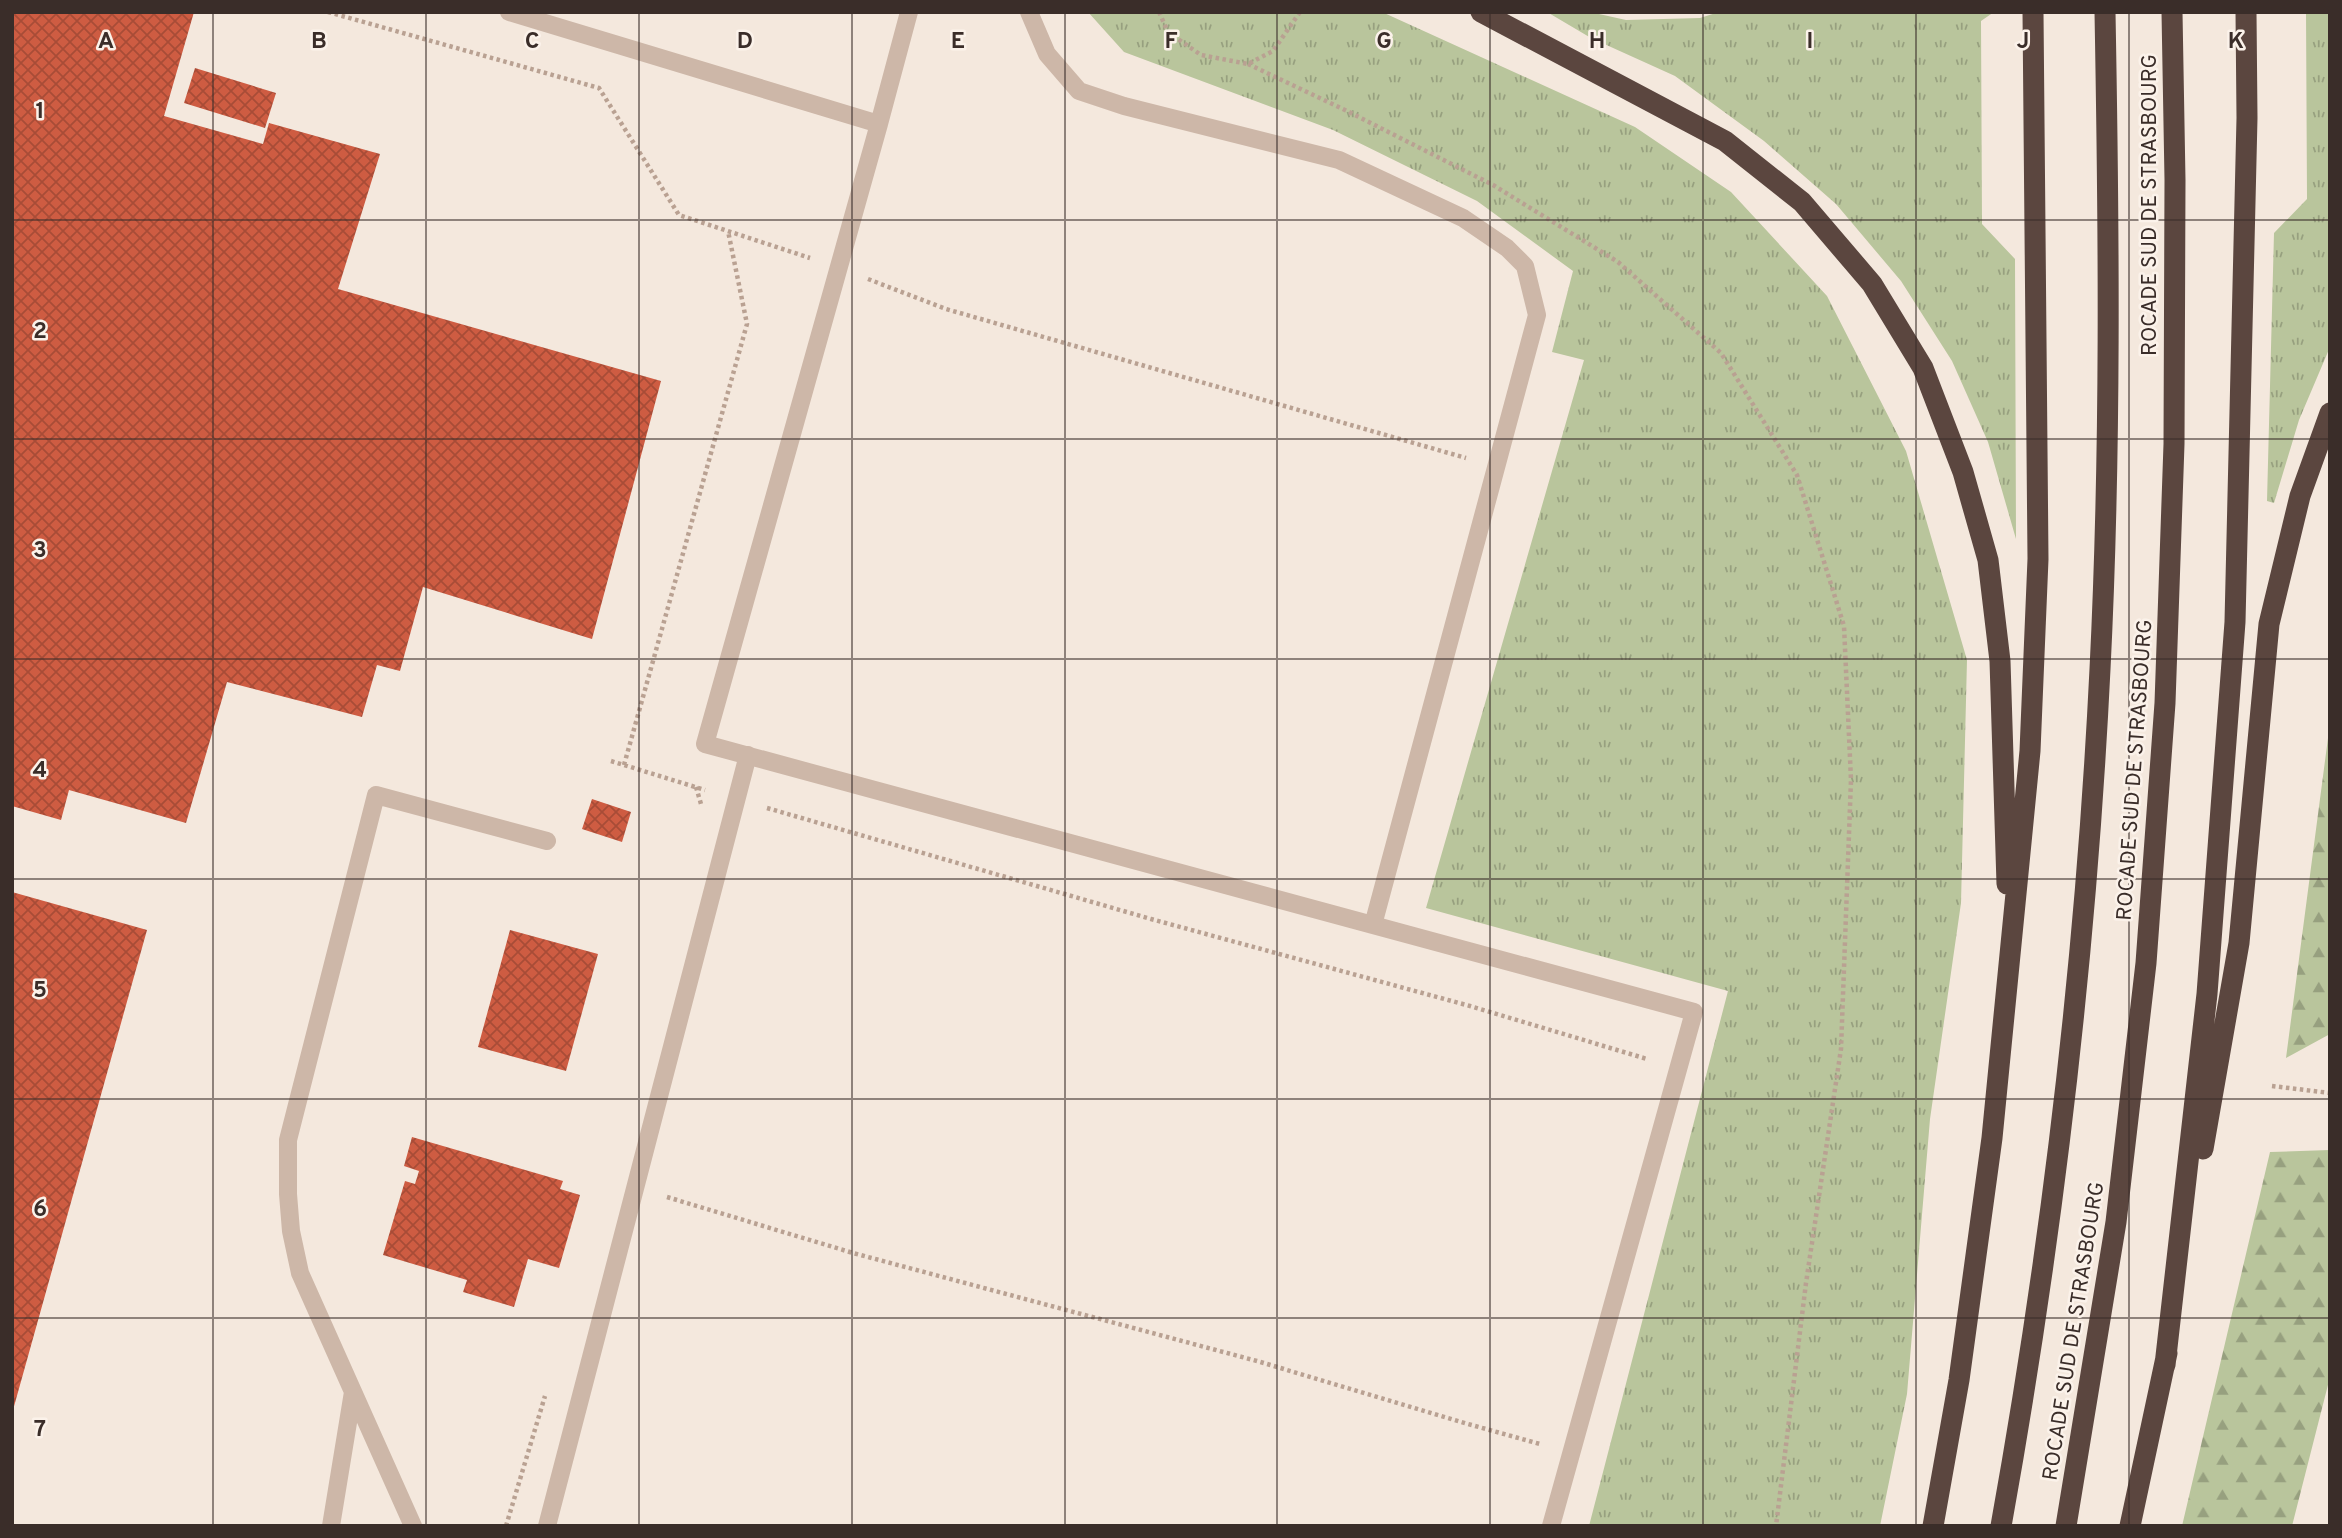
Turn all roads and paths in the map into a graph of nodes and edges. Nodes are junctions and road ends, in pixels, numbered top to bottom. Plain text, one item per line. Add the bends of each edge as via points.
1 (328, 12) edge
2 (364, 12) edge
3 (509, 12) edge
4 (909, 12) edge
5 (1029, 12) edge
6 (1159, 12) edge
7 (1300, 12) edge
8 (1481, 12) edge
9 (2033, 12) edge
10 (2105, 12) edge
11 (2172, 12) edge
12 (2246, 12) edge
13 (361, 21) junction
14 (1248, 64) junction
15 (879, 124) junction
16 (728, 231) junction
17 (839, 267) junction
18 (2330, 413) edge
19 (1495, 472) junction
20 (748, 755) junction
21 (611, 761) dead end
22 (624, 765) junction
23 (737, 799) junction
24 (547, 841) dead end
25 (1373, 925) junction
26 (2010, 954) junction
27 (1678, 1068) junction
28 (2272, 1086) dead end
29 (2330, 1093) edge
30 (635, 1187) junction
31 (2165, 1365) junction
32 (353, 1392) junction
33 (1572, 1452) junction
34 (331, 1526) edge
35 (412, 1526) edge
36 (547, 1526) edge
37 (1551, 1526) edge
38 (1776, 1526) edge
39 (1933, 1526) edge
40 (2001, 1526) edge
41 (2066, 1526) edge
42 (2130, 1526) edge

1 - 13 path
2 - 13 path
3 - 15 lane
4 - 15 lane
5 - 19 lane via 1047,54 1079,91 1339,160 1463,218 1507,248 1525,266 1537,315
6 - 14 path via 1168,32 1201,55
7 - 14 path via 1273,51
8 - 26 highway via 1725,141 1802,202 1872,284 1923,368 1963,472 1988,560 2000,661
9 - 26 highway via 2038,559 2030,751
10 - 40 highway, ROCADE SUD DE STRASBOURG via 2108,405 2100,669 2082,927 2054,1188
11 - 41 highway, ROCADE SUD DE STRASBOURG via 2174,444 2165,703 2146,963 2116,1222
12 - 31 highway via 2235,622 2207,994
13 - 16 path via 599,88 679,215
14 - 38 path via 1493,185 1618,262 1721,353 1797,475 1844,625 1851,780 1841,1049 1805,1283
15 - 17 lane
16 - 17 path
16 - 22 path via 747,324
17 - 19 path via 946,309 1387,434 1474,460
17 - 20 lane via 705,744
18 - 31 highway via 2300,496 2269,624 2239,943
19 - 25 lane
20 - 23 lane
20 - 25 lane
21 - 22 path
22 - 23 path
23 - 27 path
23 - 30 lane
24 - 32 lane via 376,795 288,1140 291,1231 300,1273
25 - 27 lane via 1694,1012
26 - 39 highway via 1990,1152 1959,1380
27 - 33 lane
28 - 29 path
30 - 33 path via 853,1253 1232,1354
30 - 36 lane
31 - 42 highway
32 - 34 lane
32 - 35 lane
33 - 37 lane

